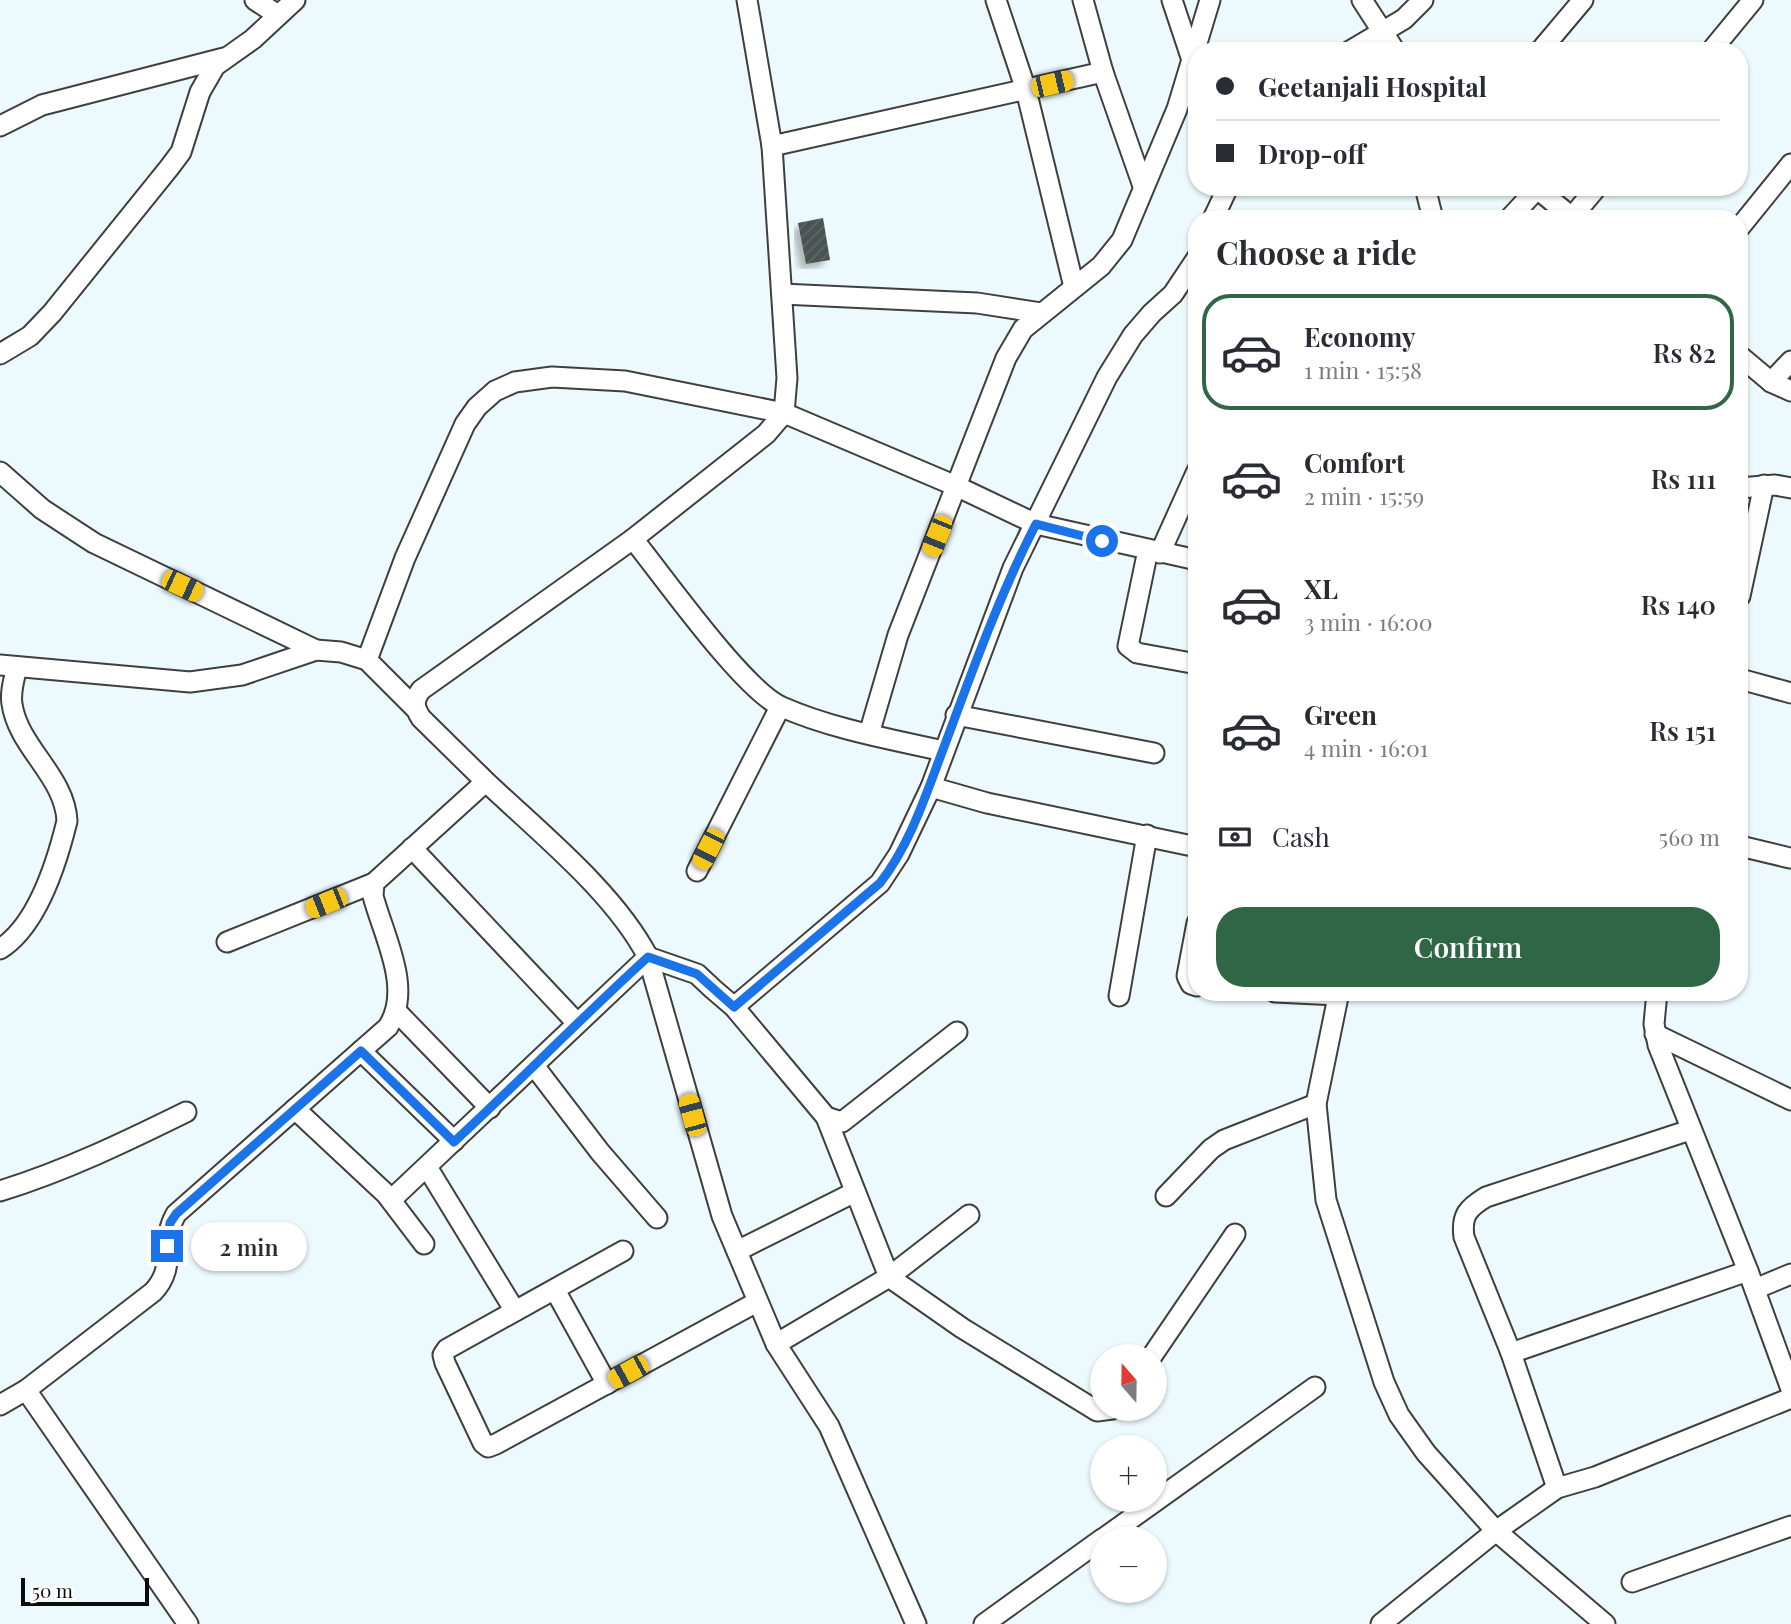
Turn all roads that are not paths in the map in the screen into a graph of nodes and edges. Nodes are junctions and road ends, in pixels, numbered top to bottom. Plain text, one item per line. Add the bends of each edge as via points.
1 (255, 0) edge
2 (295, 0) edge
3 (747, 0) edge
4 (996, 0) edge
5 (1083, 0) edge
6 (1172, 0) edge
7 (1210, 0) edge
8 (1362, 0) edge
9 (1423, 0) edge
10 (1583, 0) edge
11 (1753, 0) edge
12 (278, 15) junction
13 (1384, 32) junction
14 (1198, 42) edge
15 (1366, 42) edge
16 (1390, 42) edge
17 (1548, 42) edge
18 (1718, 42) edge
19 (1188, 49) edge
20 (224, 58) junction
21 (1103, 72) junction
22 (1188, 74) edge
23 (1026, 90) junction
24 (0, 126) edge
25 (772, 146) junction
26 (1791, 164) edge
27 (1143, 186) junction
28 (1529, 196) edge
29 (1546, 196) edge
30 (1590, 196) edge
31 (1516, 210) edge
32 (1563, 210) edge
33 (1579, 210) edge
34 (1748, 217) edge
35 (1188, 272) edge
36 (1074, 287) junction
37 (782, 294) junction
38 (1041, 313) junction
39 (0, 354) edge
40 (1791, 361) edge
41 (1748, 363) edge
42 (1771, 382) junction
43 (1791, 391) edge
44 (783, 413) junction
45 (0, 471) edge
46 (1764, 485) junction
47 (956, 486) junction
48 (1748, 487) edge
49 (1188, 488) edge
50 (1791, 488) edge
51 (1036, 524) junction
52 (633, 539) junction
53 (1154, 552) junction
54 (1188, 559) edge
55 (1748, 559) edge
56 (316, 650) junction
57 (367, 660) junction
58 (1188, 662) edge
59 (8, 666) edge
60 (1748, 681) edge
61 (1791, 693) edge
62 (780, 707) junction
63 (415, 708) junction
64 (956, 715) junction
65 (869, 734) junction
66 (943, 751) junction
67 (1154, 753) dead end
68 (481, 777) junction
69 (931, 787) junction
70 (1147, 835) junction
71 (1188, 845) edge
72 (412, 848) junction
73 (1748, 848) edge
74 (1790, 858) edge
75 (697, 871) dead end
76 (374, 883) junction
77 (227, 942) dead end
78 (0, 949) edge
79 (648, 957) junction
80 (1119, 996) dead end
81 (1337, 1001) edge
82 (1657, 1001) edge
83 (734, 1007) junction
84 (398, 1013) junction
85 (576, 1022) junction
86 (957, 1032) dead end
87 (1655, 1034) junction
88 (361, 1051) junction
89 (535, 1068) junction
90 (1791, 1100) edge
91 (1316, 1104) junction
92 (490, 1108) junction
93 (295, 1109) junction
94 (186, 1112) dead end
95 (826, 1117) junction
96 (1690, 1130) junction
97 (454, 1142) junction
98 (427, 1167) junction
99 (0, 1191) edge
100 (855, 1192) junction
101 (1166, 1196) dead end
102 (391, 1200) junction
103 (969, 1215) dead end
104 (657, 1218) dead end
105 (1235, 1234) dead end
106 (424, 1244) dead end
107 (623, 1251) dead end
108 (737, 1251) junction
109 (1791, 1275) edge
110 (889, 1277) junction
111 (1752, 1280) junction
112 (555, 1290) junction
113 (757, 1302) junction
114 (515, 1311) junction
115 (776, 1344) junction
116 (1160, 1344) edge
117 (1511, 1353) junction
118 (607, 1384) junction
119 (1315, 1387) dead end
120 (1791, 1389) edge
121 (26, 1390) junction
122 (1791, 1398) edge
123 (0, 1405) edge
124 (1090, 1407) edge
125 (1557, 1488) junction
126 (1121, 1526) edge
127 (1791, 1526) edge
128 (1496, 1531) junction
129 (1090, 1548) edge
130 (1632, 1582) dead end
131 (188, 1624) edge
132 (916, 1624) edge
133 (984, 1624) edge
134 (1381, 1624) edge
135 (1605, 1624) edge

1 - 12 street
2 - 12 street
3 - 25 street
4 - 23 street
5 - 21 street
6 - 19 street
7 - 14 street
8 - 13 street
9 - 13 street
10 - 17 street
11 - 18 street
12 - 20 street
13 - 15 street
13 - 16 street
20 - 24 street via 42,105
20 - 39 street via 207,78 181,152 169,168 52,313 30,335
21 - 23 street
21 - 27 street
22 - 27 street
23 - 25 street
23 - 36 street
25 - 37 street
26 - 34 street
27 - 36 street via 1114,253
28 - 31 street
29 - 32 street
30 - 33 street
35 - 51 street via 1133,335 1107,377
36 - 38 street
37 - 38 street via 977,303
37 - 44 street via 787,378
38 - 47 street via 1023,329 1006,358
40 - 42 street
41 - 42 street
42 - 43 street
44 - 47 street
44 - 52 street via 766,434
44 - 57 street via 599,379 552,377 515,382 495,391 465,424 405,558
45 - 56 street via 42,509 86,538
46 - 48 street
46 - 50 street
46 - 55 street
47 - 51 street
47 - 65 street via 898,635
49 - 53 street
51 - 53 street
51 - 64 street via 1013,568
52 - 62 street via 747,680
52 - 63 street via 421,690
53 - 54 street
53 - 58 street via 1128,646 1137,653
56 - 57 street
56 - 59 street via 242,675 190,682
57 - 63 street
59 - 78 street via 12,706 23,733 60,792 67,821 35,909 17,938
60 - 61 street
62 - 65 street
62 - 75 street
63 - 68 street
64 - 66 street
64 - 67 street
65 - 66 street
66 - 69 street
68 - 72 street via 478,791
68 - 79 street via 612,904
69 - 70 street
69 - 83 street via 880,883
70 - 71 street
70 - 80 street
72 - 76 street
72 - 85 street
73 - 74 street
76 - 77 street
76 - 84 street via 373,896 397,979
79 - 83 street via 697,974
79 - 85 street
79 - 108 street via 713,1194
81 - 91 street
82 - 87 street
83 - 95 street
84 - 88 street
84 - 92 street
85 - 89 street
86 - 95 street via 842,1122
87 - 90 street
87 - 96 street
88 - 93 street
88 - 97 street
89 - 92 street
89 - 104 street
91 - 101 street via 1224,1140
91 - 128 street via 1326,1200 1384,1382 1410,1434
92 - 97 street
93 - 102 street
93 - 121 street via 176,1214 168,1234 167,1273 160,1284
94 - 99 street via 94,1156
95 - 100 street
96 - 111 street
96 - 117 street via 1486,1197 1469,1207 1462,1221 1464,1237
97 - 98 street
98 - 102 street
98 - 114 street
100 - 108 street
100 - 110 street
102 - 106 street
103 - 110 street
105 - 116 street
107 - 112 street
108 - 113 street
109 - 111 street
110 - 115 street
110 - 124 street
111 - 117 street
111 - 120 street
112 - 114 street
112 - 118 street
113 - 115 street
113 - 118 street
114 - 118 street via 453,1344 443,1355 488,1447
115 - 132 street via 829,1426
117 - 125 street
119 - 126 street
121 - 123 street
121 - 131 street
122 - 125 street
125 - 128 street
127 - 130 street
128 - 134 street
128 - 135 street
129 - 133 street

